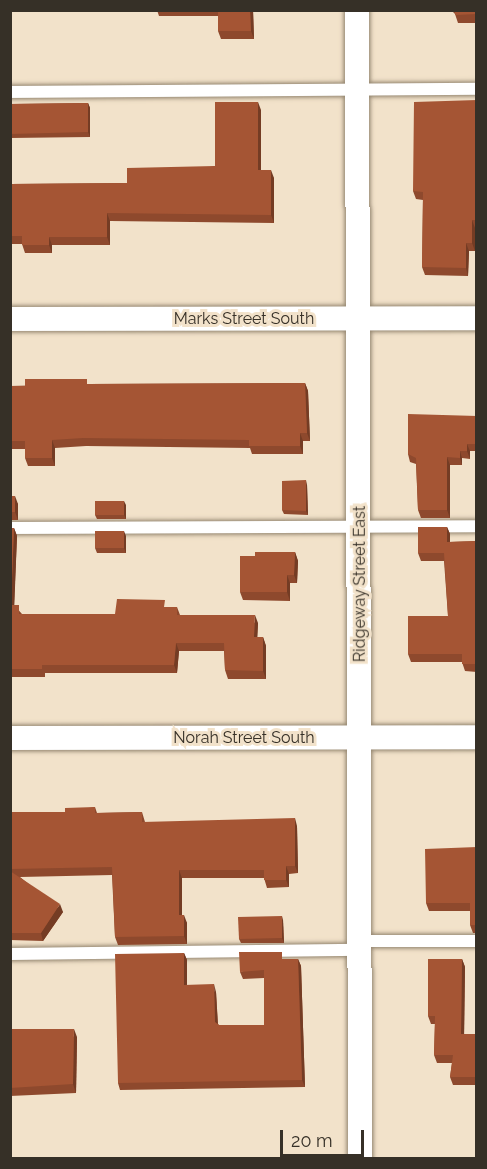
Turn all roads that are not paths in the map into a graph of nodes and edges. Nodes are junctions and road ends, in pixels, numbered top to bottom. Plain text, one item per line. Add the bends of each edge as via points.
1 (357, 10) edge
2 (357, 89) junction
3 (477, 89) edge
4 (10, 92) edge
5 (477, 318) edge
6 (10, 319) edge
7 (357, 320) junction
8 (360, 526) junction
9 (477, 526) edge
10 (10, 528) edge
11 (361, 737) junction
12 (477, 737) edge
13 (10, 738) edge
14 (477, 941) edge
15 (361, 946) junction
16 (10, 954) edge
17 (360, 1158) edge

1 - 2 street, Ridgeway Street East
2 - 3 lane
2 - 4 lane
2 - 7 street, Ridgeway Street East
5 - 7 street, Marks Street South
6 - 7 street, Marks Street South
7 - 8 street, Ridgeway Street East
8 - 9 lane
8 - 10 lane
8 - 11 street, Ridgeway Street East
11 - 12 street, Norah Street South
11 - 13 street, Norah Street South
11 - 15 street, Ridgeway Street East
14 - 15 lane
15 - 16 lane
15 - 17 street, Ridgeway Street East

